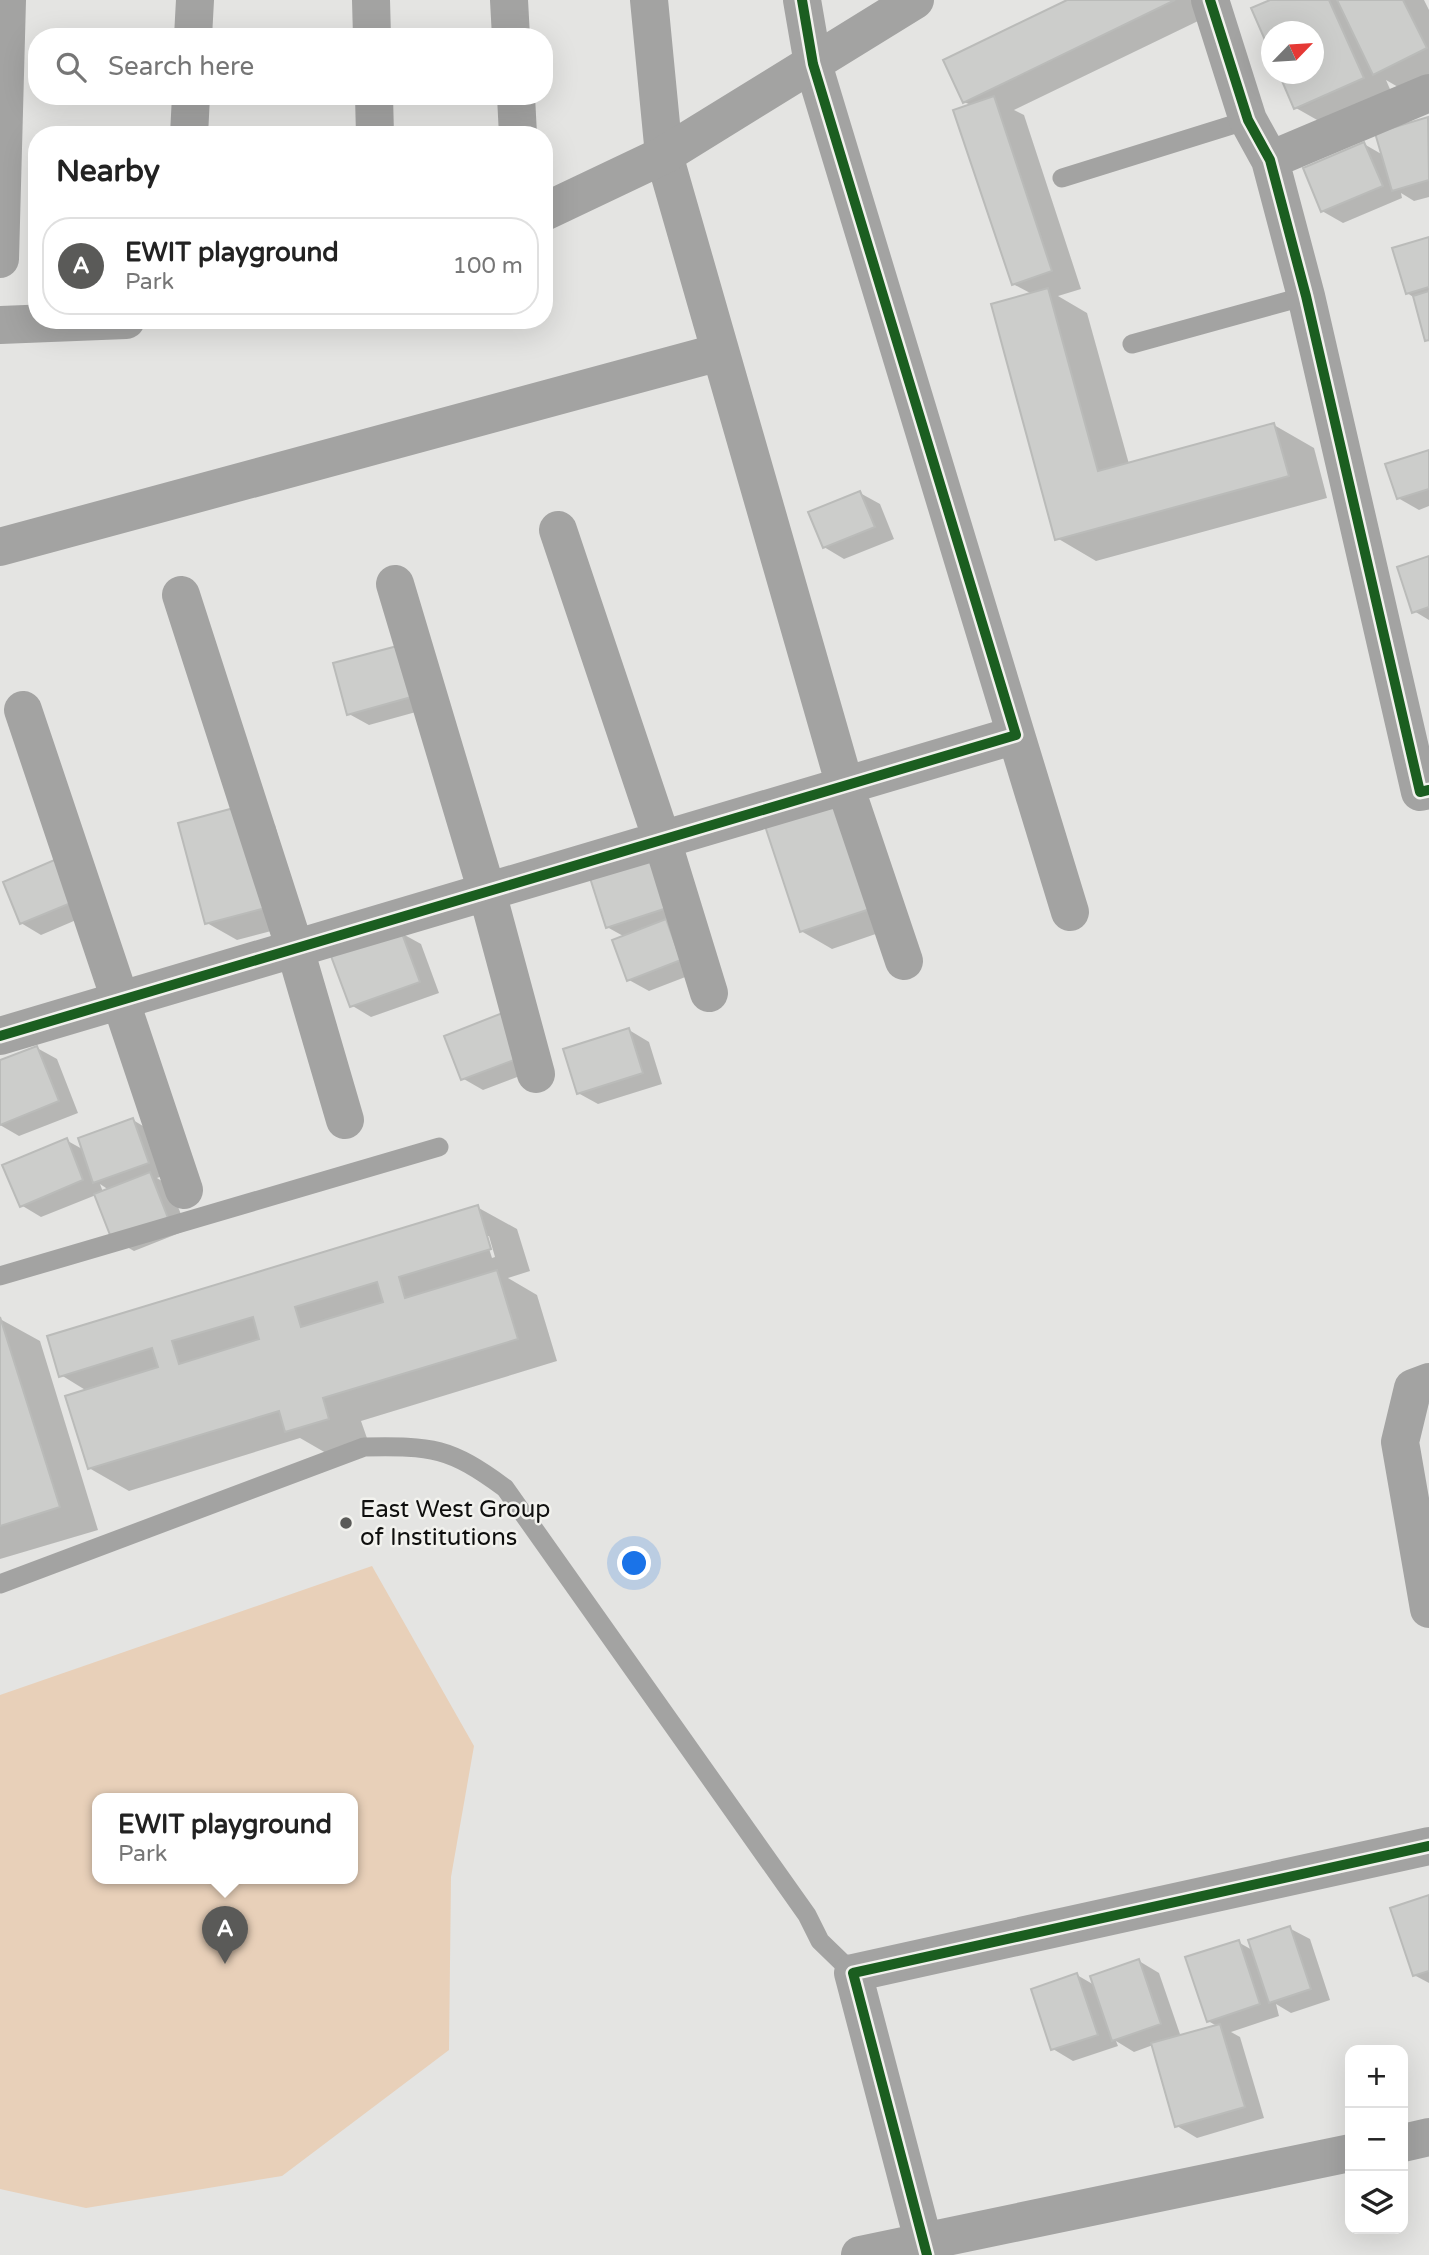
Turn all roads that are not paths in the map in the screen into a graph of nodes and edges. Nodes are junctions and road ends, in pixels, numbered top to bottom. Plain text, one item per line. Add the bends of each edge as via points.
1 (7, 0) edge
2 (195, 0) edge
3 (371, 0) edge
4 (509, 0) edge
5 (649, 0) edge
6 (802, 0) edge
7 (915, 0) edge
8 (1210, 0) edge
9 (193, 28) edge
10 (372, 28) edge
11 (511, 28) edge
12 (813, 64) junction
13 (1429, 93) edge
14 (191, 105) edge
15 (374, 105) edge
16 (517, 105) edge
17 (1248, 120) junction
18 (189, 126) edge
19 (375, 126) edge
20 (518, 126) edge
21 (664, 155) junction
22 (1270, 160) junction
23 (1062, 178) dead end
24 (553, 208) edge
25 (0, 259) edge
26 (1307, 296) junction
27 (28, 324) edge
28 (0, 325) edge
29 (1132, 344) dead end
30 (720, 352) junction
31 (558, 530) dead end
32 (0, 547) edge
33 (395, 584) dead end
34 (181, 595) dead end
35 (23, 710) dead end
36 (1016, 735) junction
37 (845, 786) junction
38 (1429, 790) edge
39 (662, 840) junction
40 (487, 892) junction
41 (1070, 912) dead end
42 (295, 948) junction
43 (904, 961) dead end
44 (709, 993) dead end
45 (121, 1000) junction
46 (0, 1036) edge
47 (536, 1074) dead end
48 (345, 1120) dead end
49 (439, 1147) dead end
50 (184, 1190) dead end
51 (0, 1276) edge
52 (1429, 1382) edge
53 (0, 1584) edge
54 (1429, 1609) edge
55 (1429, 1846) edge
56 (853, 1973) junction
57 (1429, 2137) edge
58 (1408, 2142) edge
59 (1345, 2154) edge
60 (925, 2248) edge
61 (860, 2255) edge

1 - 25 street
2 - 9 street
3 - 10 street
4 - 11 street
5 - 21 street
6 - 12 street
7 - 12 street
8 - 17 street
12 - 21 street
12 - 36 street
13 - 22 street
14 - 18 street
15 - 19 street
16 - 20 street
17 - 22 street
17 - 23 lane
21 - 24 street
21 - 30 street
22 - 26 street
26 - 29 lane
26 - 38 street via 1420,792
27 - 28 street
30 - 32 street
30 - 37 street
31 - 39 street
33 - 40 street
34 - 42 street
35 - 45 street
36 - 37 street
36 - 41 street
37 - 39 street
37 - 43 street
39 - 40 street
39 - 44 street
40 - 42 street
40 - 47 street
42 - 45 street
42 - 48 street
45 - 46 street
45 - 50 street
49 - 51 lane
52 - 54 street via 1413,1388 1400,1442
53 - 56 lane via 364,1447 422,1446 466,1460 505,1488 807,1915 820,1941
55 - 56 street
56 - 60 street
57 - 58 street
59 - 60 street
60 - 61 street

